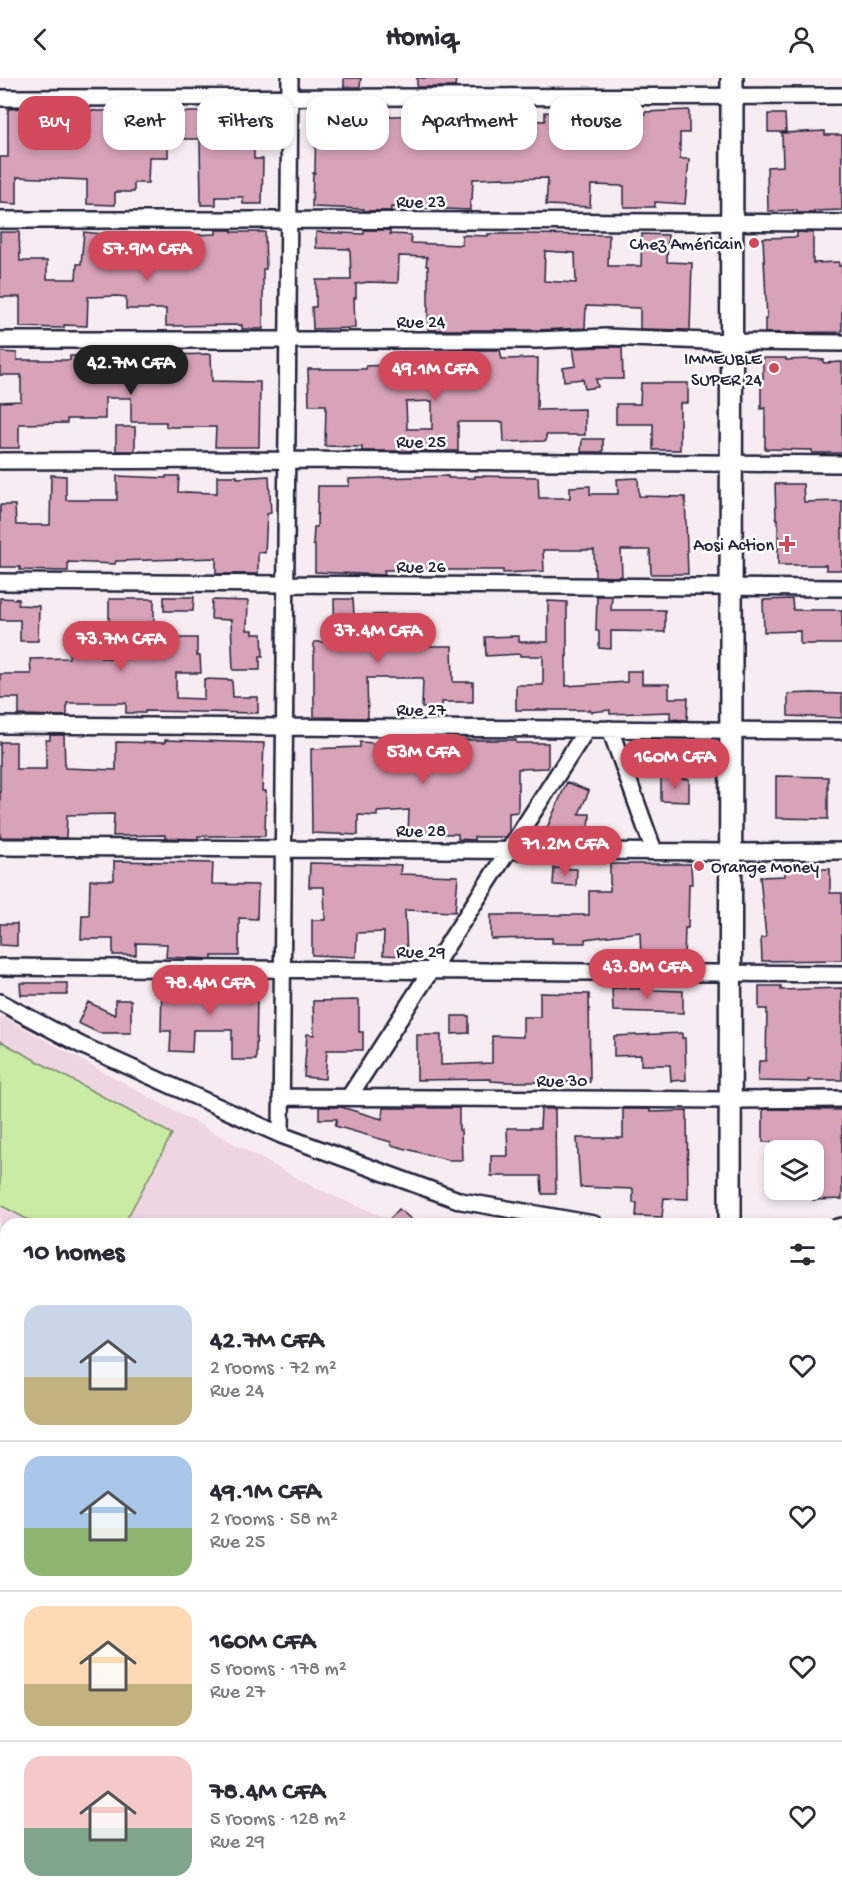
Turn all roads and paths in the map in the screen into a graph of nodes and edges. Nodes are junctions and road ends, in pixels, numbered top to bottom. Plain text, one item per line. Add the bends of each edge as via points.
1 (290, 78) edge
2 (732, 87) edge
3 (290, 96) edge
4 (842, 96) edge
5 (197, 97) edge
6 (294, 97) edge
7 (0, 98) edge
8 (290, 150) edge
9 (0, 220) edge
10 (289, 220) junction
11 (732, 222) junction
12 (842, 223) edge
13 (0, 340) edge
14 (288, 340) junction
15 (732, 342) junction
16 (842, 343) edge
17 (287, 460) junction
18 (0, 461) edge
19 (731, 464) junction
20 (842, 464) edge
21 (0, 582) edge
22 (286, 584) junction
23 (731, 587) junction
24 (842, 588) edge
25 (0, 726) edge
26 (285, 727) junction
27 (587, 729) junction
28 (610, 729) junction
29 (731, 730) junction
30 (842, 731) edge
31 (0, 847) edge
32 (284, 849) junction
33 (509, 850) junction
34 (842, 850) edge
35 (654, 851) junction
36 (730, 852) junction
37 (0, 967) edge
38 (282, 970) junction
39 (430, 971) junction
40 (730, 973) junction
41 (842, 974) edge
42 (0, 1002) edge
43 (281, 1097) junction
44 (348, 1097) junction
45 (842, 1099) edge
46 (730, 1100) junction
47 (281, 1135) junction
48 (559, 1218) edge
49 (729, 1218) edge

1 - 3 street
2 - 4 street
2 - 6 street
2 - 11 main road
5 - 7 street
8 - 10 street
9 - 10 street, Rue 23
10 - 11 street, Rue 23
10 - 14 street
11 - 12 street, Rue 23
11 - 15 main road
13 - 14 street, Rue 24
14 - 15 street, Rue 24 via 606,337
14 - 17 street
15 - 16 street, Rue 24
15 - 19 main road
17 - 18 street, Rue 25
17 - 19 street, Rue 25
17 - 22 street
19 - 20 street, Rue 25
19 - 23 main road
21 - 22 street, Rue 26
22 - 23 street, Rue 26
22 - 26 street
23 - 24 street, Rue 26
23 - 29 main road
25 - 26 street, Rue 27
26 - 27 street, Rue 27
26 - 32 street
27 - 28 street, Rue 27
27 - 33 street
28 - 29 street, Rue 27
28 - 35 street
29 - 30 street, Rue 27
29 - 36 main road
31 - 32 street, Rue 28
32 - 33 street, Rue 28
32 - 38 street
33 - 35 street, Rue 28
33 - 39 street
34 - 36 street, Rue 28
35 - 36 street, Rue 28
36 - 40 main road
37 - 38 street, Rue 29
38 - 39 street, Rue 29
38 - 43 street
39 - 40 street, Rue 29
39 - 44 street
40 - 41 street, Rue 29
40 - 46 main road
42 - 47 street via 81,1045
43 - 44 street, Rue 30
43 - 47 street
44 - 46 street, Rue 30
45 - 46 street, Rue 30
46 - 49 main road
47 - 48 street via 461,1201

